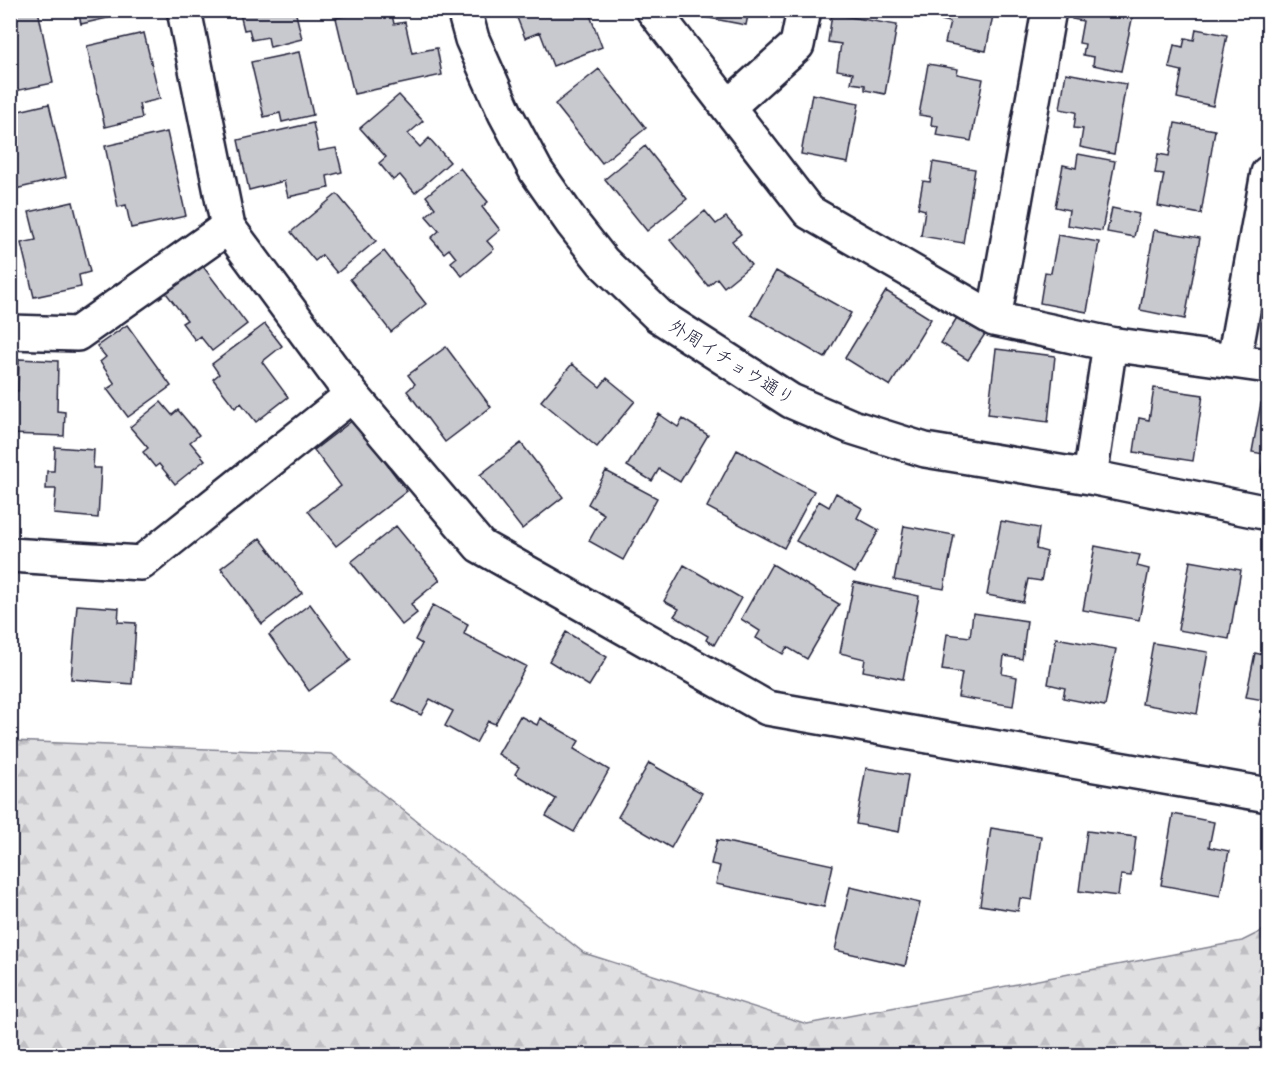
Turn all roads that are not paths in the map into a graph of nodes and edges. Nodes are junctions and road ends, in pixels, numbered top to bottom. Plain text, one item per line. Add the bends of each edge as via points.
1 (184, 10) edge
2 (464, 10) edge
3 (653, 10) edge
4 (804, 10) edge
5 (1049, 10) edge
6 (728, 107) junction
7 (1269, 173) edge
8 (228, 227) junction
9 (994, 319) junction
10 (10, 332) edge
11 (1110, 344) junction
12 (1234, 360) junction
13 (1269, 366) edge
14 (352, 395) junction
15 (1090, 477) junction
16 (1269, 513) edge
17 (10, 555) edge
18 (1269, 795) edge

1 - 8 street
2 - 15 street, 外周イチョウ通り via 472,39 536,171 603,262 659,316 791,401 852,427 925,450
3 - 6 street
4 - 6 street via 797,45
5 - 9 street
6 - 9 street via 808,212
7 - 12 street
8 - 10 street via 77,334
8 - 14 street
9 - 11 street
11 - 12 street
11 - 15 street
12 - 13 street
14 - 17 street via 141,563
14 - 18 street via 480,546 767,708
15 - 16 street, 外周イチョウ通り

